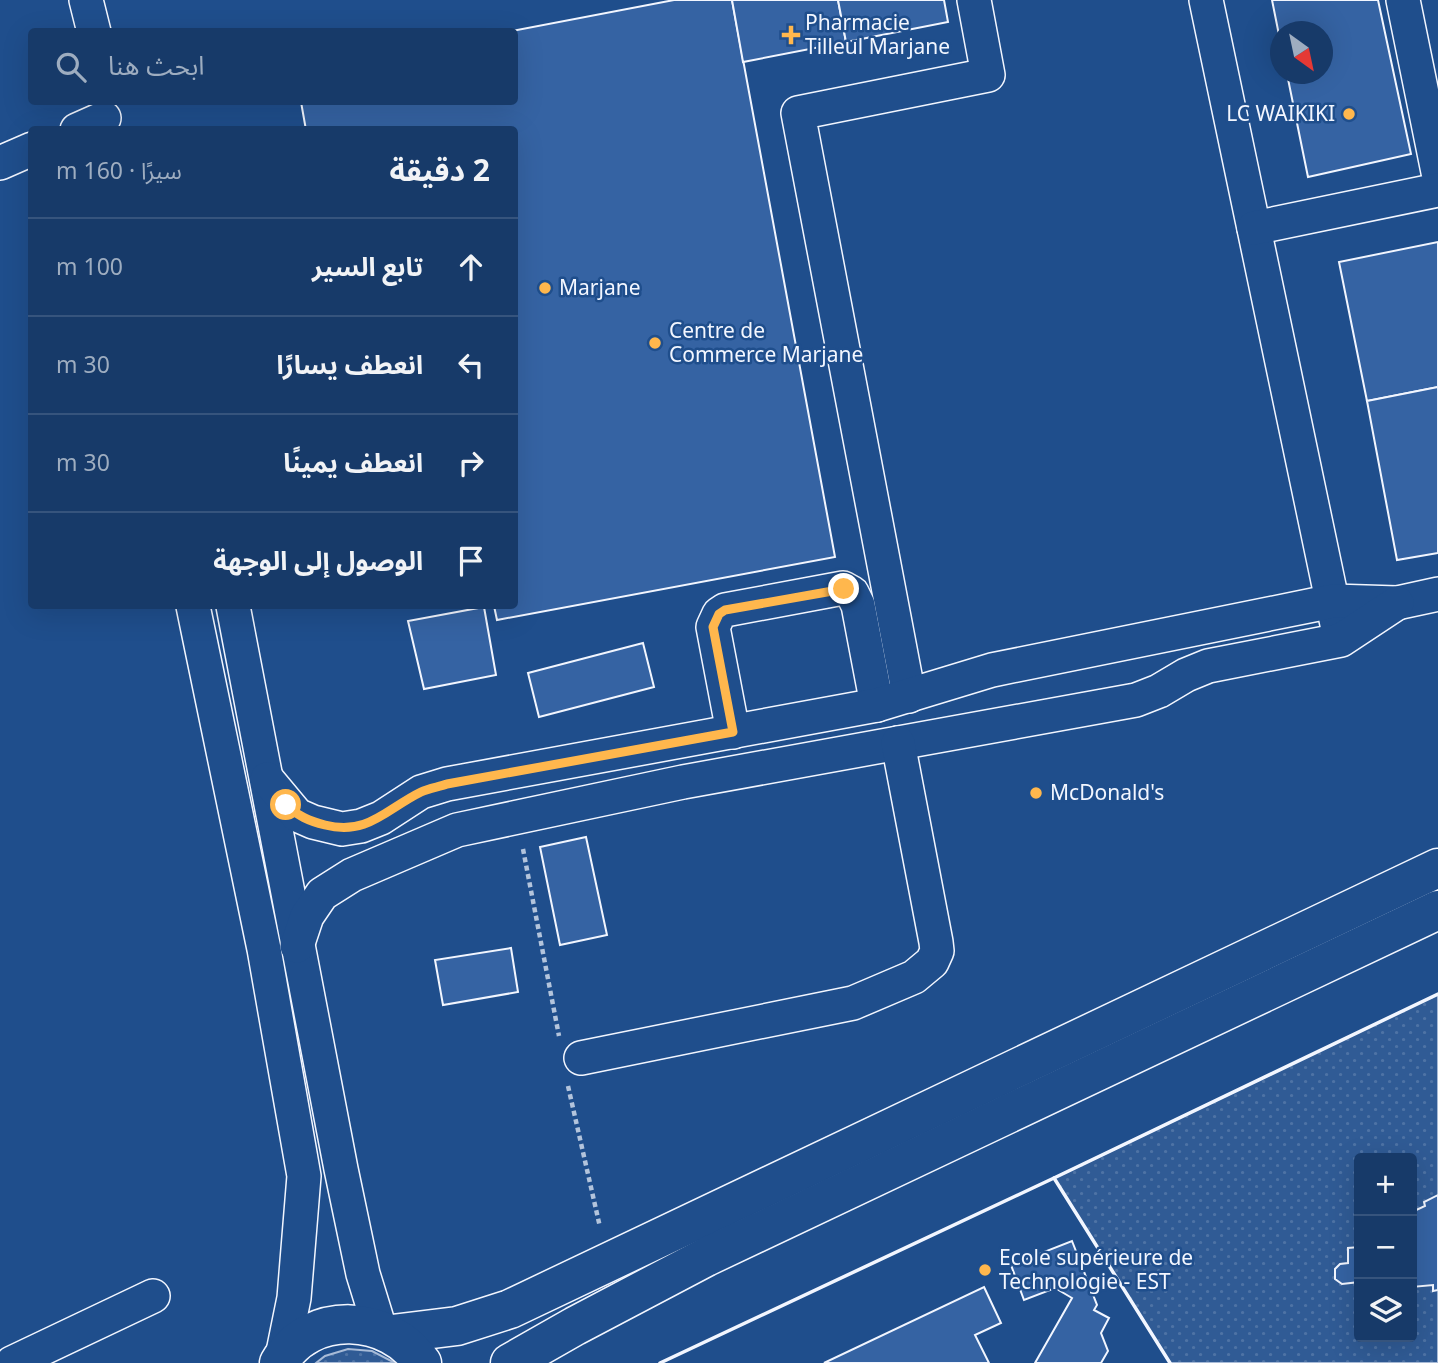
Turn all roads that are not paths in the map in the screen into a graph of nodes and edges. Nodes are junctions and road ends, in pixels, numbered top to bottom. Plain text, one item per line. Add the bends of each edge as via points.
1 (86, 0) edge
2 (98, 0) edge
3 (974, 0) edge
4 (1206, 0) edge
5 (1403, 0) edge
6 (94, 28) edge
7 (95, 28) edge
8 (28, 151) edge
9 (0, 163) edge
10 (1438, 172) edge
11 (1438, 190) edge
12 (1254, 228) junction
13 (1438, 594) edge
14 (1332, 601) junction
15 (1397, 603) junction
16 (194, 609) edge
17 (234, 609) edge
18 (1341, 640) junction
19 (909, 696) junction
20 (877, 705) junction
21 (733, 732) junction
22 (898, 743) junction
23 (597, 757) junction
24 (268, 779) junction
25 (474, 779) junction
26 (606, 797) junction
27 (482, 825) junction
28 (1438, 868) edge
29 (1438, 910) edge
30 (297, 946) junction
31 (581, 1058) dead end
32 (153, 1296) dead end
33 (386, 1331) junction
34 (281, 1360) edge
35 (12, 1363) edge
36 (422, 1363) edge
37 (510, 1363) edge

1 - 6 street
2 - 7 street
3 - 19 street via 988,75 798,113
4 - 12 street
5 - 10 street
8 - 9 street
11 - 12 street
12 - 14 street
13 - 15 street
14 - 15 street
14 - 18 street
14 - 19 street via 992,670
15 - 18 street
16 - 34 street via 264,949 304,1176 294,1298
17 - 24 street
18 - 22 street via 1208,666 1136,700
19 - 20 street
20 - 21 street
20 - 21 street via 852,593 844,589 725,610 713,627
21 - 23 street
22 - 26 street
22 - 31 street via 936,942 932,962 915,977 853,1003
23 - 25 street
23 - 26 street
24 - 25 street via 297,815 342,829 380,818 421,792
24 - 30 street
25 - 27 street
26 - 27 street
27 - 30 street via 429,841 352,875 322,894 307,916
28 - 33 highway via 510,1309 457,1326
29 - 37 highway via 706,1257
30 - 33 street via 363,1274
32 - 35 street
33 - 34 highway via 354,1323 326,1327 302,1339
33 - 36 highway via 414,1351

